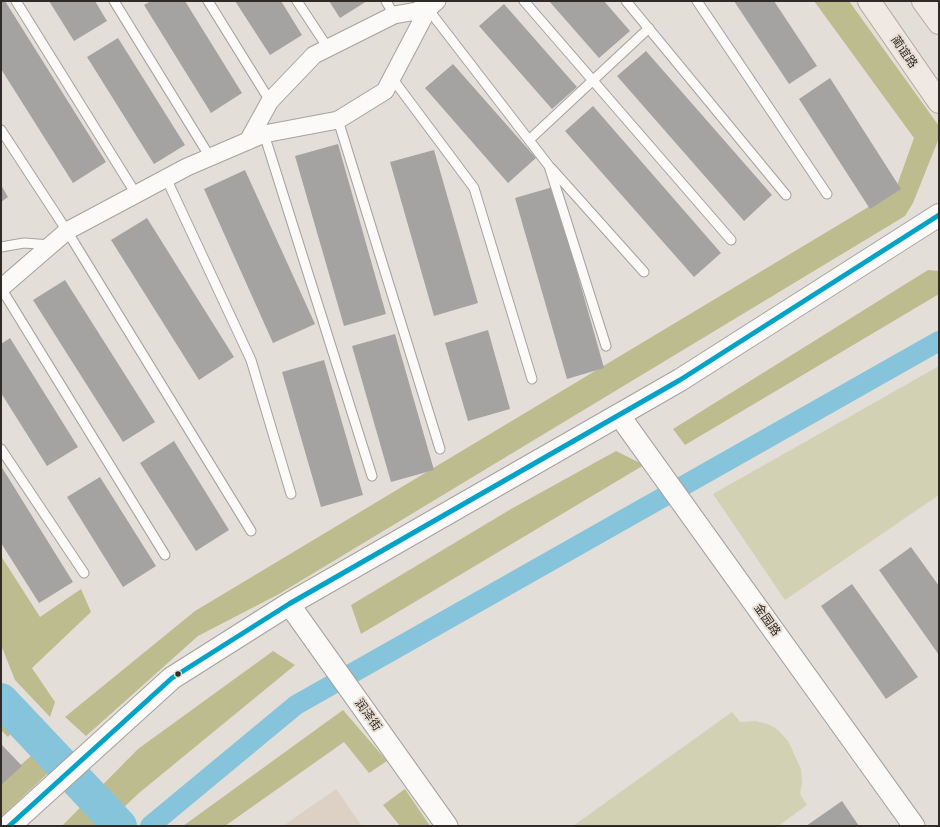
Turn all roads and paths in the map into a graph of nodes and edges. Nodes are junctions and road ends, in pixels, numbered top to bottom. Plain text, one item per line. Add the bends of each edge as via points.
1 (16, 1) edge
2 (114, 1) edge
3 (208, 1) edge
4 (297, 1) edge
5 (524, 1) edge
6 (626, 1) edge
7 (697, 1) edge
8 (869, 1) edge
9 (923, 1) edge
10 (429, 4) edge
11 (390, 8) edge
12 (939, 23) edge
13 (649, 28) junction
14 (328, 48) junction
15 (392, 78) junction
16 (593, 80) junction
17 (270, 101) junction
18 (939, 102) edge
19 (338, 120) junction
20 (1, 130) edge
21 (264, 134) junction
22 (529, 140) junction
23 (248, 141) junction
24 (210, 157) junction
25 (549, 166) junction
26 (166, 178) junction
27 (136, 194) junction
28 (827, 194) dead end
29 (786, 195) dead end
30 (939, 215) edge
31 (67, 231) junction
32 (731, 240) dead end
33 (51, 245) junction
34 (1, 247) edge
35 (644, 272) dead end
36 (1, 288) edge
37 (606, 346) dead end
38 (532, 379) dead end
39 (619, 415) junction
40 (1, 449) edge
41 (440, 449) dead end
42 (372, 476) dead end
43 (291, 494) dead end
44 (251, 531) dead end
45 (165, 555) dead end
46 (84, 573) dead end
47 (289, 604) junction
48 (9, 826) edge
49 (447, 826) edge
50 (914, 826) edge

1 - 27 lane
2 - 24 lane
3 - 17 lane
4 - 14 lane
5 - 16 lane
6 - 13 lane
7 - 28 lane
8 - 18 main road, 蔺谊路
9 - 12 main road
10 - 11 street
10 - 15 street
10 - 22 lane
11 - 14 street
13 - 16 lane
13 - 29 lane
14 - 17 street via 314,54
15 - 19 street via 385,91
15 - 38 lane via 474,188
16 - 22 lane
16 - 32 lane
17 - 23 street
19 - 21 street
19 - 41 lane
20 - 31 lane
21 - 23 street
21 - 42 lane
22 - 25 lane
23 - 24 street
24 - 26 street
25 - 35 lane
25 - 37 lane
26 - 27 street
26 - 43 lane via 251,360
27 - 31 street
30 - 39 main road via 680,380
31 - 33 street
31 - 44 lane
33 - 34 lane via 24,243
33 - 36 street
36 - 45 lane
39 - 47 main road
39 - 50 street, 金园路
40 - 46 lane
47 - 48 main road via 172,678
47 - 49 street, 润泽街

